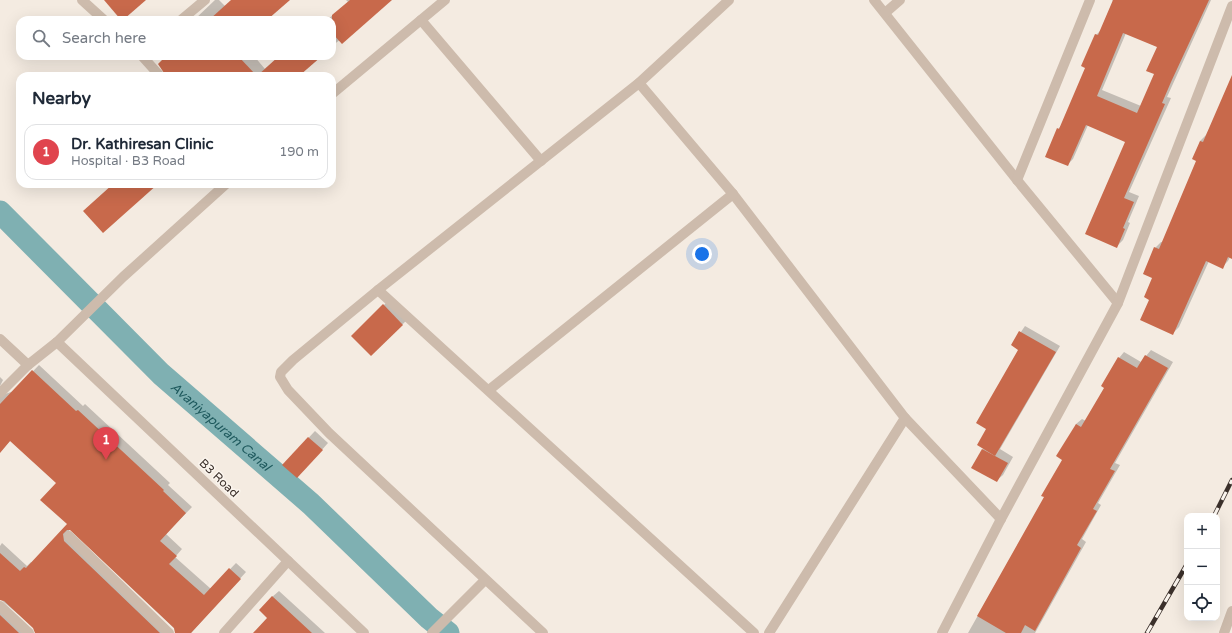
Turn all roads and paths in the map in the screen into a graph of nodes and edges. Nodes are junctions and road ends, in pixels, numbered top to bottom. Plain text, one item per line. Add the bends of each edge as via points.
1 (82, 0) edge
2 (205, 0) edge
3 (445, 0) edge
4 (729, 0) edge
5 (874, 0) edge
6 (900, 0) edge
7 (1090, 0) edge
8 (1232, 6) edge
9 (885, 13) junction
10 (100, 16) edge
11 (186, 16) edge
12 (421, 20) junction
13 (146, 60) edge
14 (156, 72) edge
15 (639, 83) junction
16 (336, 91) edge
17 (541, 160) junction
18 (1017, 180) junction
19 (222, 188) edge
20 (733, 194) junction
21 (378, 290) junction
22 (1118, 303) junction
23 (0, 339) edge
24 (57, 342) junction
25 (28, 365) junction
26 (489, 390) junction
27 (0, 393) edge
28 (905, 418) junction
29 (1001, 519) junction
30 (69, 536) dead end
31 (288, 561) junction
32 (485, 580) junction
33 (0, 606) edge
34 (1232, 611) edge
35 (29, 633) edge
36 (169, 633) edge
37 (224, 633) edge
38 (364, 633) edge
39 (432, 633) edge
40 (543, 633) edge
41 (754, 633) edge
42 (769, 633) edge
43 (942, 633) edge
44 (1224, 633) edge

1 - 10 street
2 - 11 street
3 - 12 street
4 - 15 street
5 - 9 street
6 - 9 street
7 - 18 street
8 - 22 street
9 - 18 street
12 - 16 street
12 - 17 street
13 - 14 street
15 - 17 street
15 - 20 street
17 - 21 street
18 - 22 street
19 - 24 street via 123,277
20 - 26 street
20 - 28 street
21 - 26 street
21 - 32 street via 292,360 280,377 288,390 329,433
22 - 29 street
23 - 25 street
24 - 25 street
24 - 31 street, B3 Road
25 - 27 street
26 - 41 street
28 - 29 street
28 - 42 street
29 - 43 street
30 - 36 street
31 - 37 street
31 - 38 street, B3 Road
32 - 39 street
32 - 40 street
33 - 35 street
34 - 44 street

